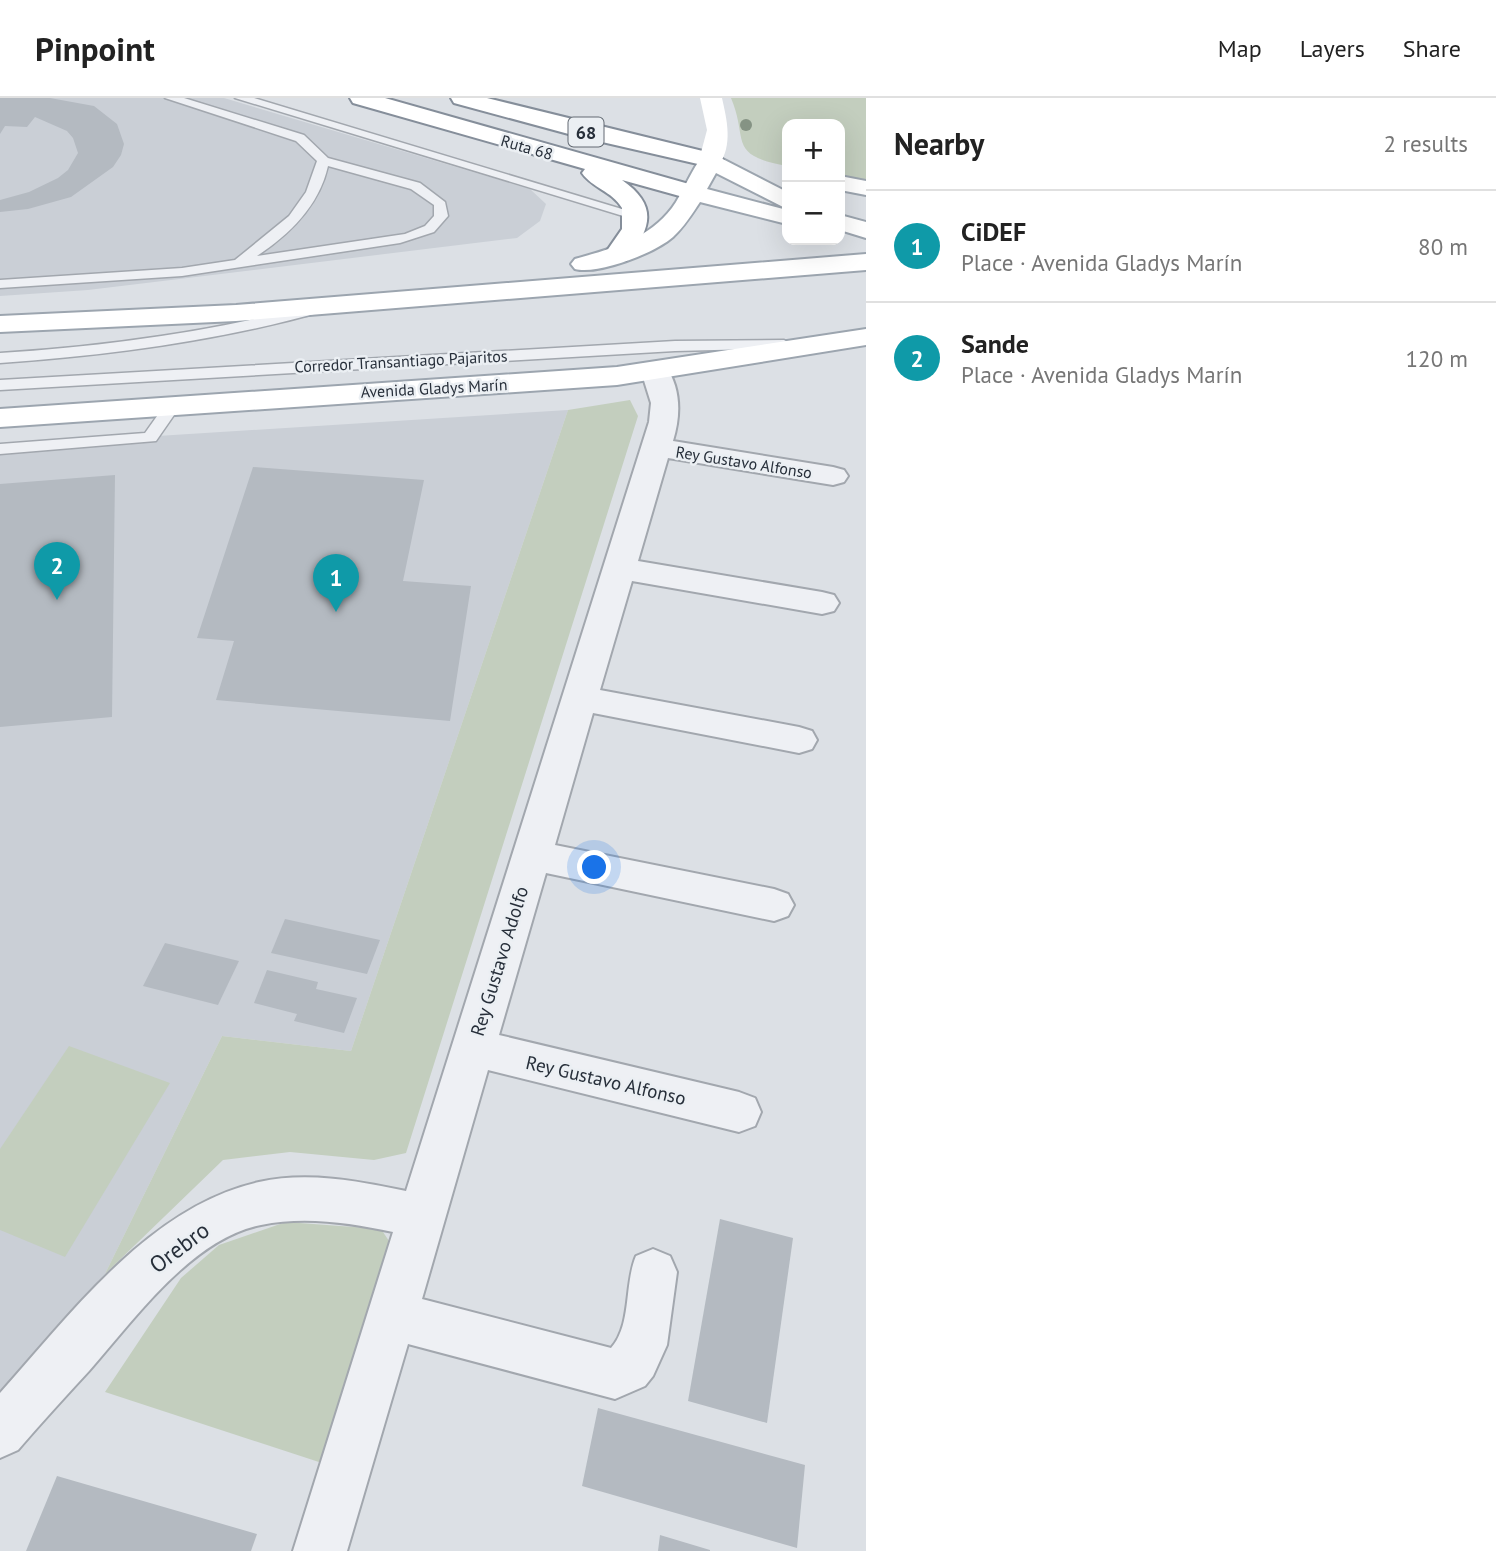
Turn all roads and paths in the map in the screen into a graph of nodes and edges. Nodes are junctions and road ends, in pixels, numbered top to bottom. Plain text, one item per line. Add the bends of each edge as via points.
1 (171, 98) edge
2 (241, 98) edge
3 (361, 98) edge
4 (462, 98) edge
5 (711, 98) edge
6 (561, 156) junction
7 (711, 160) junction
8 (323, 161) junction
9 (782, 173) edge
10 (845, 184) edge
11 (866, 188) edge
12 (694, 193) junction
13 (782, 199) edge
14 (782, 215) edge
15 (638, 216) junction
16 (845, 224) edge
17 (845, 229) edge
18 (866, 231) edge
19 (617, 255) junction
20 (866, 262) edge
21 (234, 264) junction
22 (0, 284) edge
23 (393, 301) junction
24 (326, 306) junction
25 (0, 324) edge
26 (866, 337) edge
27 (802, 345) junction
28 (0, 358) edge
29 (655, 370) junction
30 (0, 384) edge
31 (173, 405) junction
32 (0, 418) edge
33 (656, 447) junction
34 (0, 449) edge
35 (833, 477) dead end
36 (619, 568) junction
37 (822, 603) dead end
38 (579, 698) junction
39 (799, 740) dead end
40 (531, 855) junction
41 (774, 905) dead end
42 (473, 1048) junction
43 (739, 1112) dead end
44 (423, 1217) junction
45 (653, 1272) dead end
46 (393, 1315) junction
47 (0, 1432) edge
48 (320, 1551) edge

1 - 8 lane via 300,138
2 - 15 lane
3 - 6 main road, Ruta 68 / 68
4 - 7 main road, Ruta 68 / 68
5 - 7 main road via 718,130
6 - 12 main road, Ruta 68 / 68
6 - 15 main road via 620,190
7 - 9 main road, 68
7 - 12 main road
7 - 13 main road
8 - 21 lane via 316,189 294,219
8 - 21 lane via 421,188 442,206 439,220 424,232 400,239
10 - 11 main road
12 - 14 main road, 68
12 - 19 main road via 671,228 645,245
15 - 19 main road via 634,233
16 - 18 main road
17 - 18 main road
19 - 23 main road
20 - 23 main road
21 - 22 lane via 183,272
23 - 24 main road
24 - 25 main road
24 - 28 lane via 254,328 183,341
26 - 27 main road, Avenida Gladys Marín
27 - 29 main road, Avenida Gladys Marín
27 - 30 lane, Corredor Transantiago Pajaritos via 675,346
29 - 31 main road, Avenida Gladys Marín via 552,382
29 - 33 street, Rey Gustavo Adolfo via 665,411
31 - 32 main road, Avenida Gladys Marín
31 - 34 lane via 150,438
33 - 35 street, Rey Gustavo Alfonso
33 - 36 street, Rey Gustavo Adolfo
36 - 37 street
36 - 38 street, Rey Gustavo Adolfo
38 - 39 street
38 - 40 street, Rey Gustavo Adolfo
40 - 41 street
40 - 42 street, Rey Gustavo Adolfo
42 - 43 street, Rey Gustavo Alfonso
42 - 44 street, Rey Gustavo Adolfo
44 - 46 street, Rey Gustavo Adolfo
44 - 47 street, Orebro via 337,1199 309,1199 257,1203 207,1224 150,1267
45 - 46 street via 640,1351 627,1370 615,1374
46 - 48 street, Rey Gustavo Adolfo

